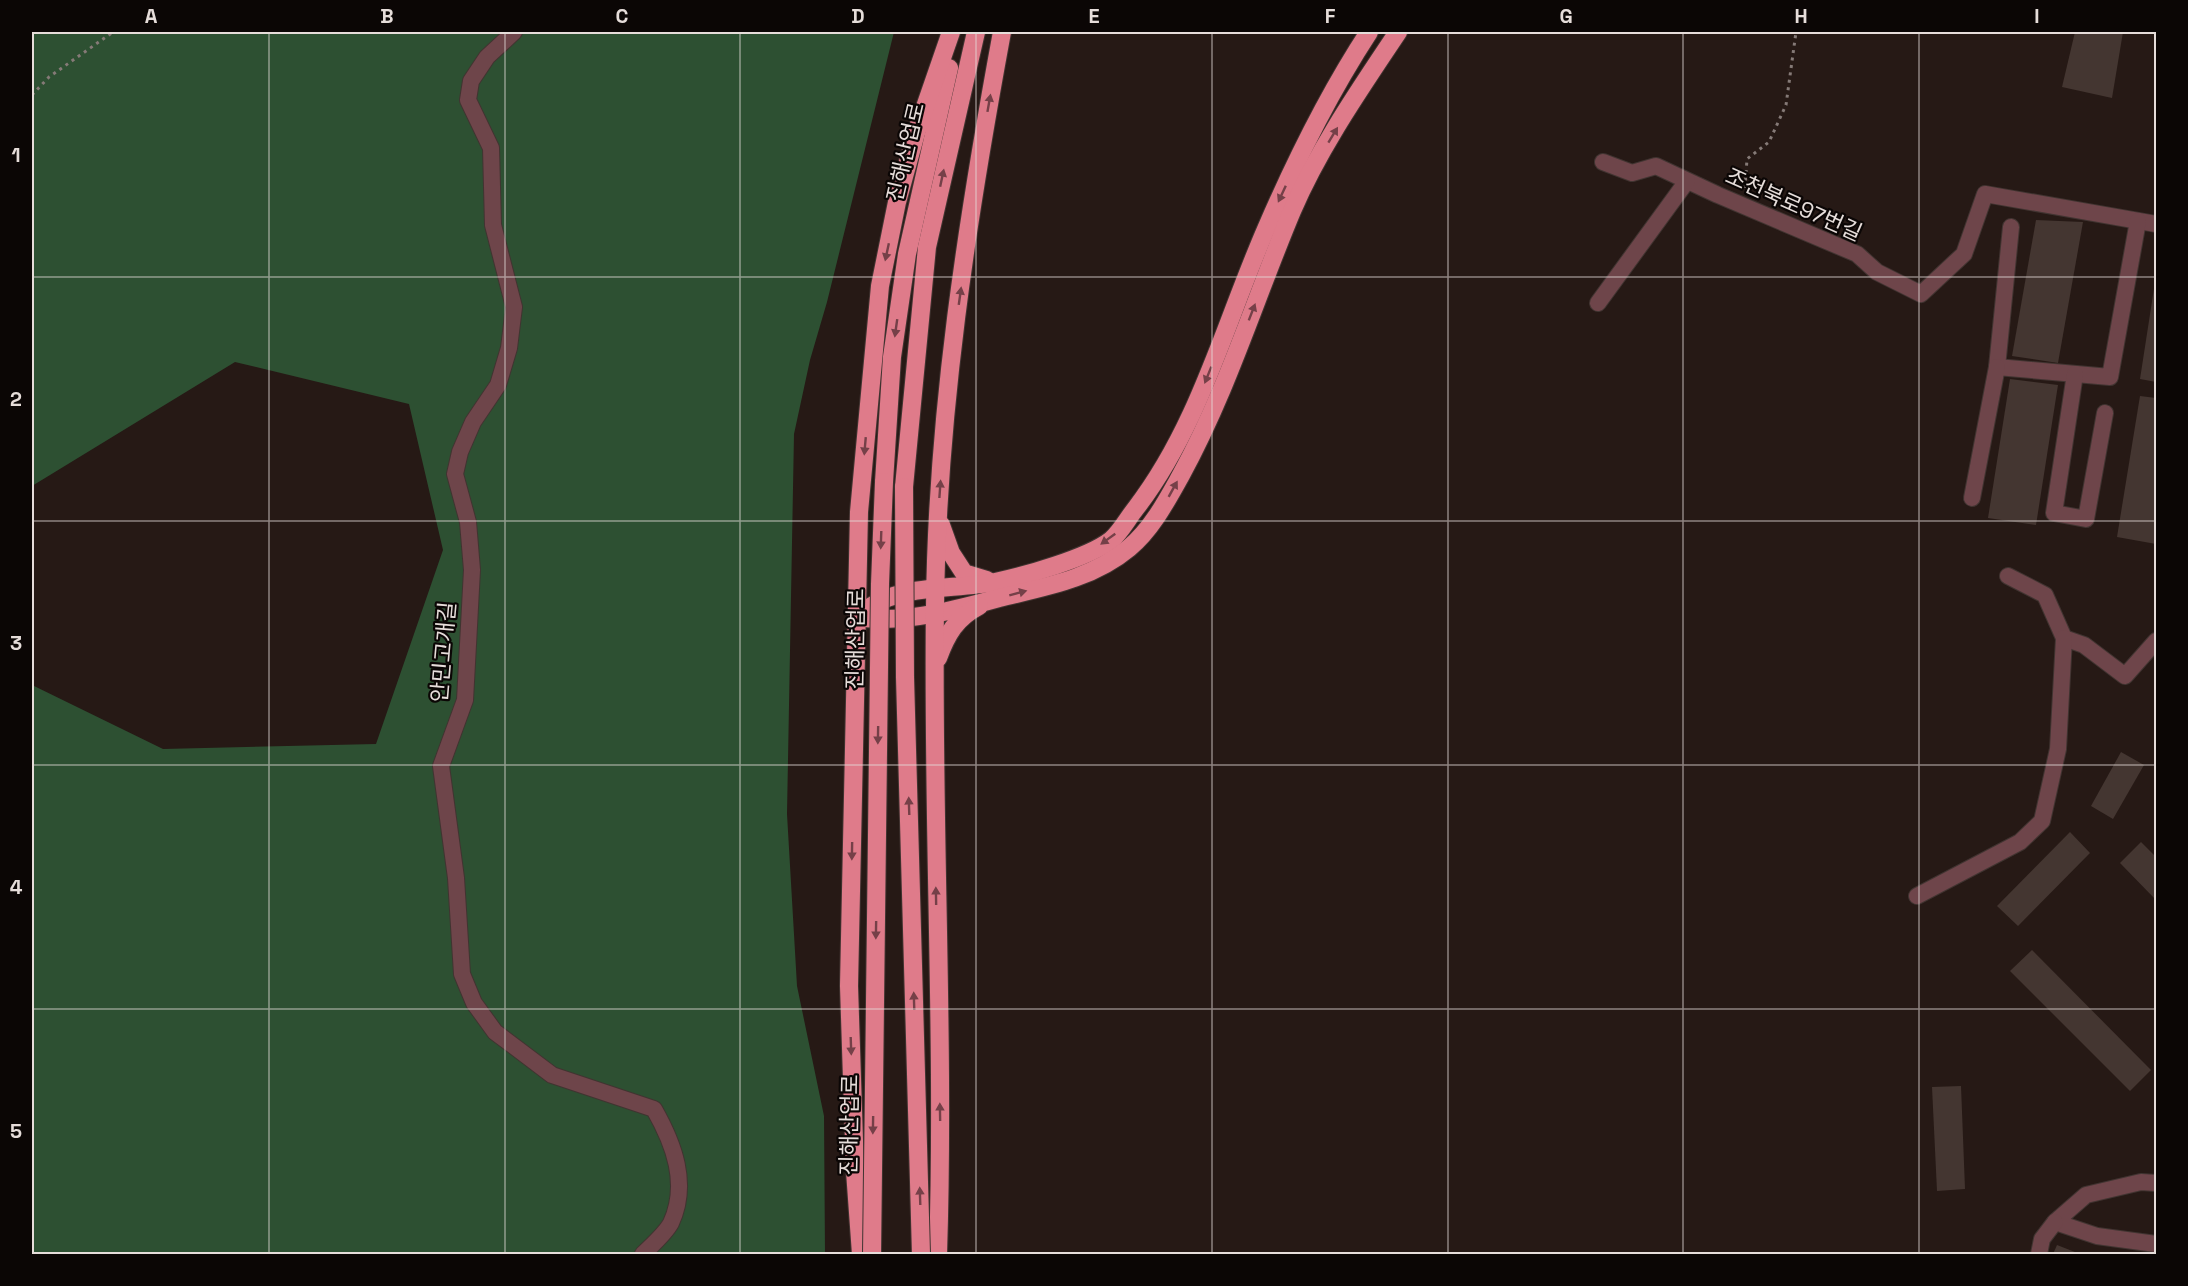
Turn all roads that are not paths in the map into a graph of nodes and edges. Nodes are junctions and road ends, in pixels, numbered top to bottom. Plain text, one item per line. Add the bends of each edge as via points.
1 (514, 32) edge
2 (951, 32) edge
3 (958, 32) edge
4 (976, 32) edge
5 (1002, 32) edge
6 (1369, 32) edge
7 (1398, 32) edge
8 (933, 137) junction
9 (1603, 162) dead end
10 (1686, 181) junction
11 (925, 211) junction
12 (2139, 221) junction
13 (2157, 224) edge
14 (2011, 228) dead end
15 (1598, 303) dead end
16 (1997, 367) junction
17 (2075, 374) junction
18 (2105, 413) dead end
19 (1972, 498) dead end
20 (938, 516) junction
21 (2008, 576) dead end
22 (995, 582) junction
23 (935, 589) junction
24 (991, 600) junction
25 (935, 612) junction
26 (858, 617) junction
27 (2064, 638) junction
28 (2157, 641) edge
29 (934, 668) junction
30 (1917, 896) dead end
31 (2157, 1184) edge
32 (2055, 1222) junction
33 (2157, 1244) edge
34 (643, 1254) edge
35 (861, 1254) edge
36 (872, 1254) edge
37 (921, 1254) edge
38 (938, 1254) edge
39 (2039, 1254) edge

1 - 34 street, 안민고개길 via 487,57 471,81 468,100 491,148 493,225 514,307 509,348 498,385 473,422 455,474 468,522 472,570 465,700 441,766 456,878 462,974 474,1004 495,1032 552,1074 654,1109 667,1131 680,1189 670,1224
2 - 8 highway
3 - 8 highway, 진해산업로
4 - 8 highway, 진해산업로
20 -> 5 highway via 947,390
6 -> 22 highway via 1304,149 1266,230 1194,410 1155,483 1111,540 1059,564
24 -> 7 highway via 1083,577 1130,548 1163,508 1202,437 1293,209 1318,160
8 - 11 highway, 진해산업로
8 -> 26 highway via 899,195 880,286 860,512
9 - 10 street, 조천북로97번길 via 1632,173 1656,166
10 - 12 street, 조천북로97번길 via 1857,254 1877,272 1921,294 1964,254 1985,194
10 - 15 street
11 -> 36 highway, 진해산업로, bridge via 907,254 892,357 884,482
37 -> 11 highway, 진해산업로, bridge via 905,677 904,487 927,247
12 - 13 street, 조천북로97번길
12 - 17 street via 2110,377
14 - 16 street
16 - 17 street
16 - 19 street
17 - 18 street via 2054,513 2086,519
20 - 22 highway via 951,554 964,573
20 - 23 highway
21 - 27 street via 2045,595
22 - 23 highway
23 - 25 highway
23 - 26 highway via 889,597 869,605
24 - 25 highway
24 - 29 highway via 964,614 948,632
25 - 26 highway via 886,621
25 - 29 highway
26 -> 35 highway via 849,986
27 - 28 street via 2084,645 2125,676
27 - 30 street via 2058,749 2042,821 2020,843
38 -> 29 highway via 941,1174
31 - 32 street via 2141,1182 2086,1195
32 - 33 street via 2097,1236
32 - 39 street via 2042,1239

